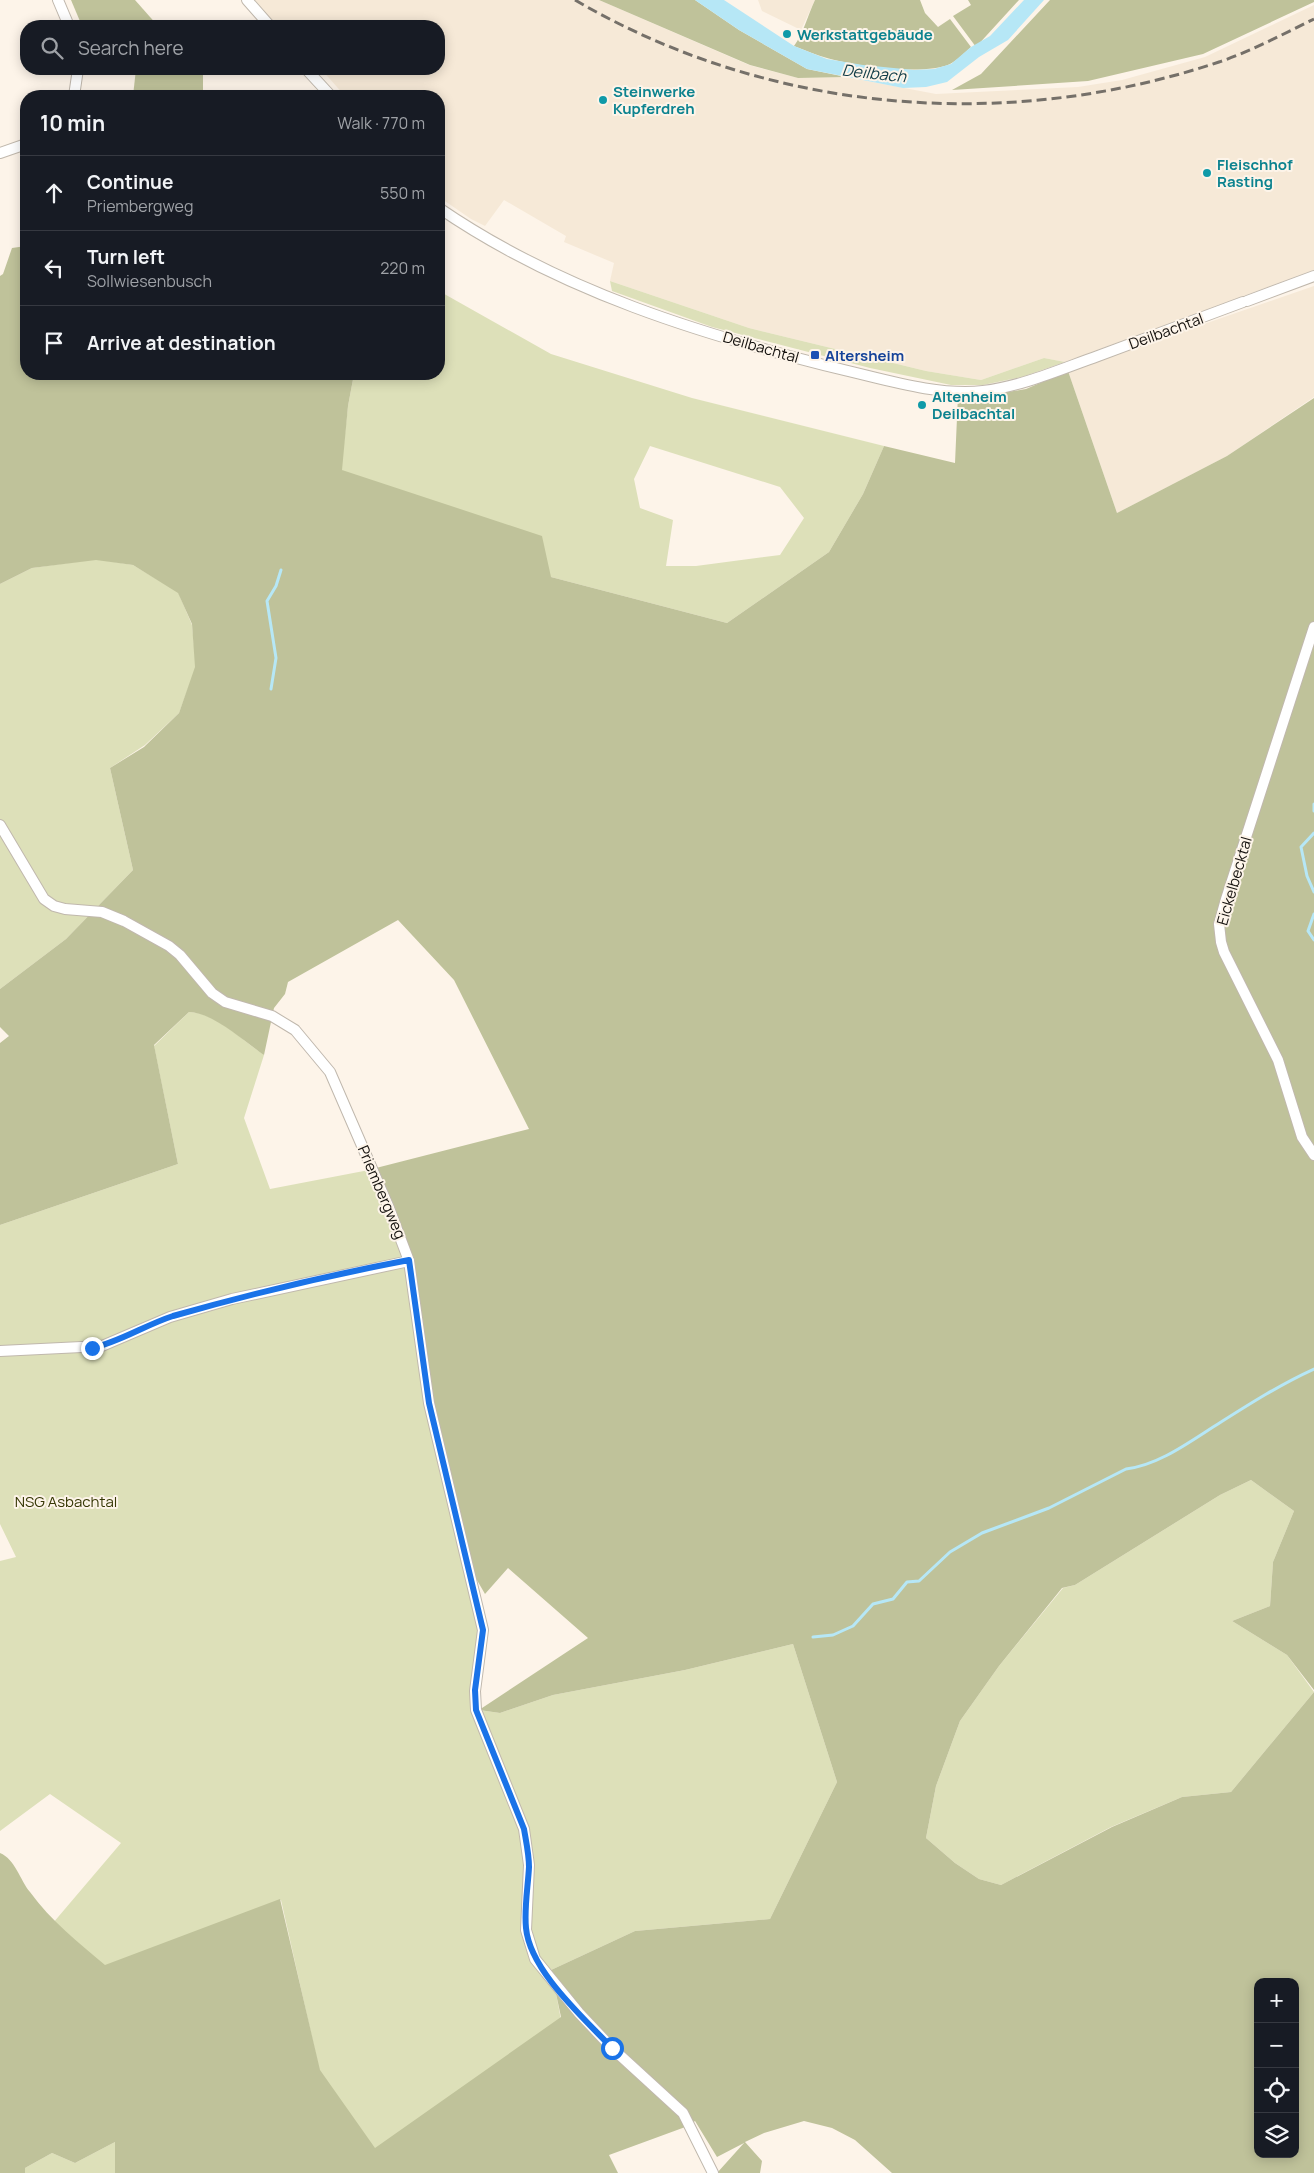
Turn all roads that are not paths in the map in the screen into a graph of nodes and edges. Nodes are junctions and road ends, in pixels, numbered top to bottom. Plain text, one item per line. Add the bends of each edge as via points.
1 (58, 0) edge
2 (247, 0) edge
3 (66, 20) edge
4 (265, 20) edge
5 (77, 75) edge
6 (312, 75) edge
7 (75, 90) edge
8 (325, 90) edge
9 (20, 146) edge
10 (0, 153) edge
11 (445, 212) edge
12 (1314, 276) edge
13 (1314, 627) edge
14 (0, 826) edge
15 (1314, 1155) edge
16 (409, 1260) junction
17 (0, 1351) edge
18 (713, 2173) edge

1 - 3 street
2 - 4 street
5 - 7 street
6 - 8 street
9 - 10 street
11 - 12 street, Deilbachtal via 537,266 637,310 807,361 951,391 984,391 1023,382
13 - 15 street, Eickelbecktal via 1226,898 1219,933 1224,952 1278,1060 1302,1136
14 - 16 street, Priembergweg via 44,899 54,906 98,911 124,921 169,946 212,993 225,1002 272,1016 299,1034 330,1072
16 - 17 street via 170,1317 102,1346
16 - 18 street, Priembergweg via 429,1403 483,1630 475,1690 476,1710 524,1829 529,1865 526,1930 530,1946 535,1959 580,2013 683,2114

